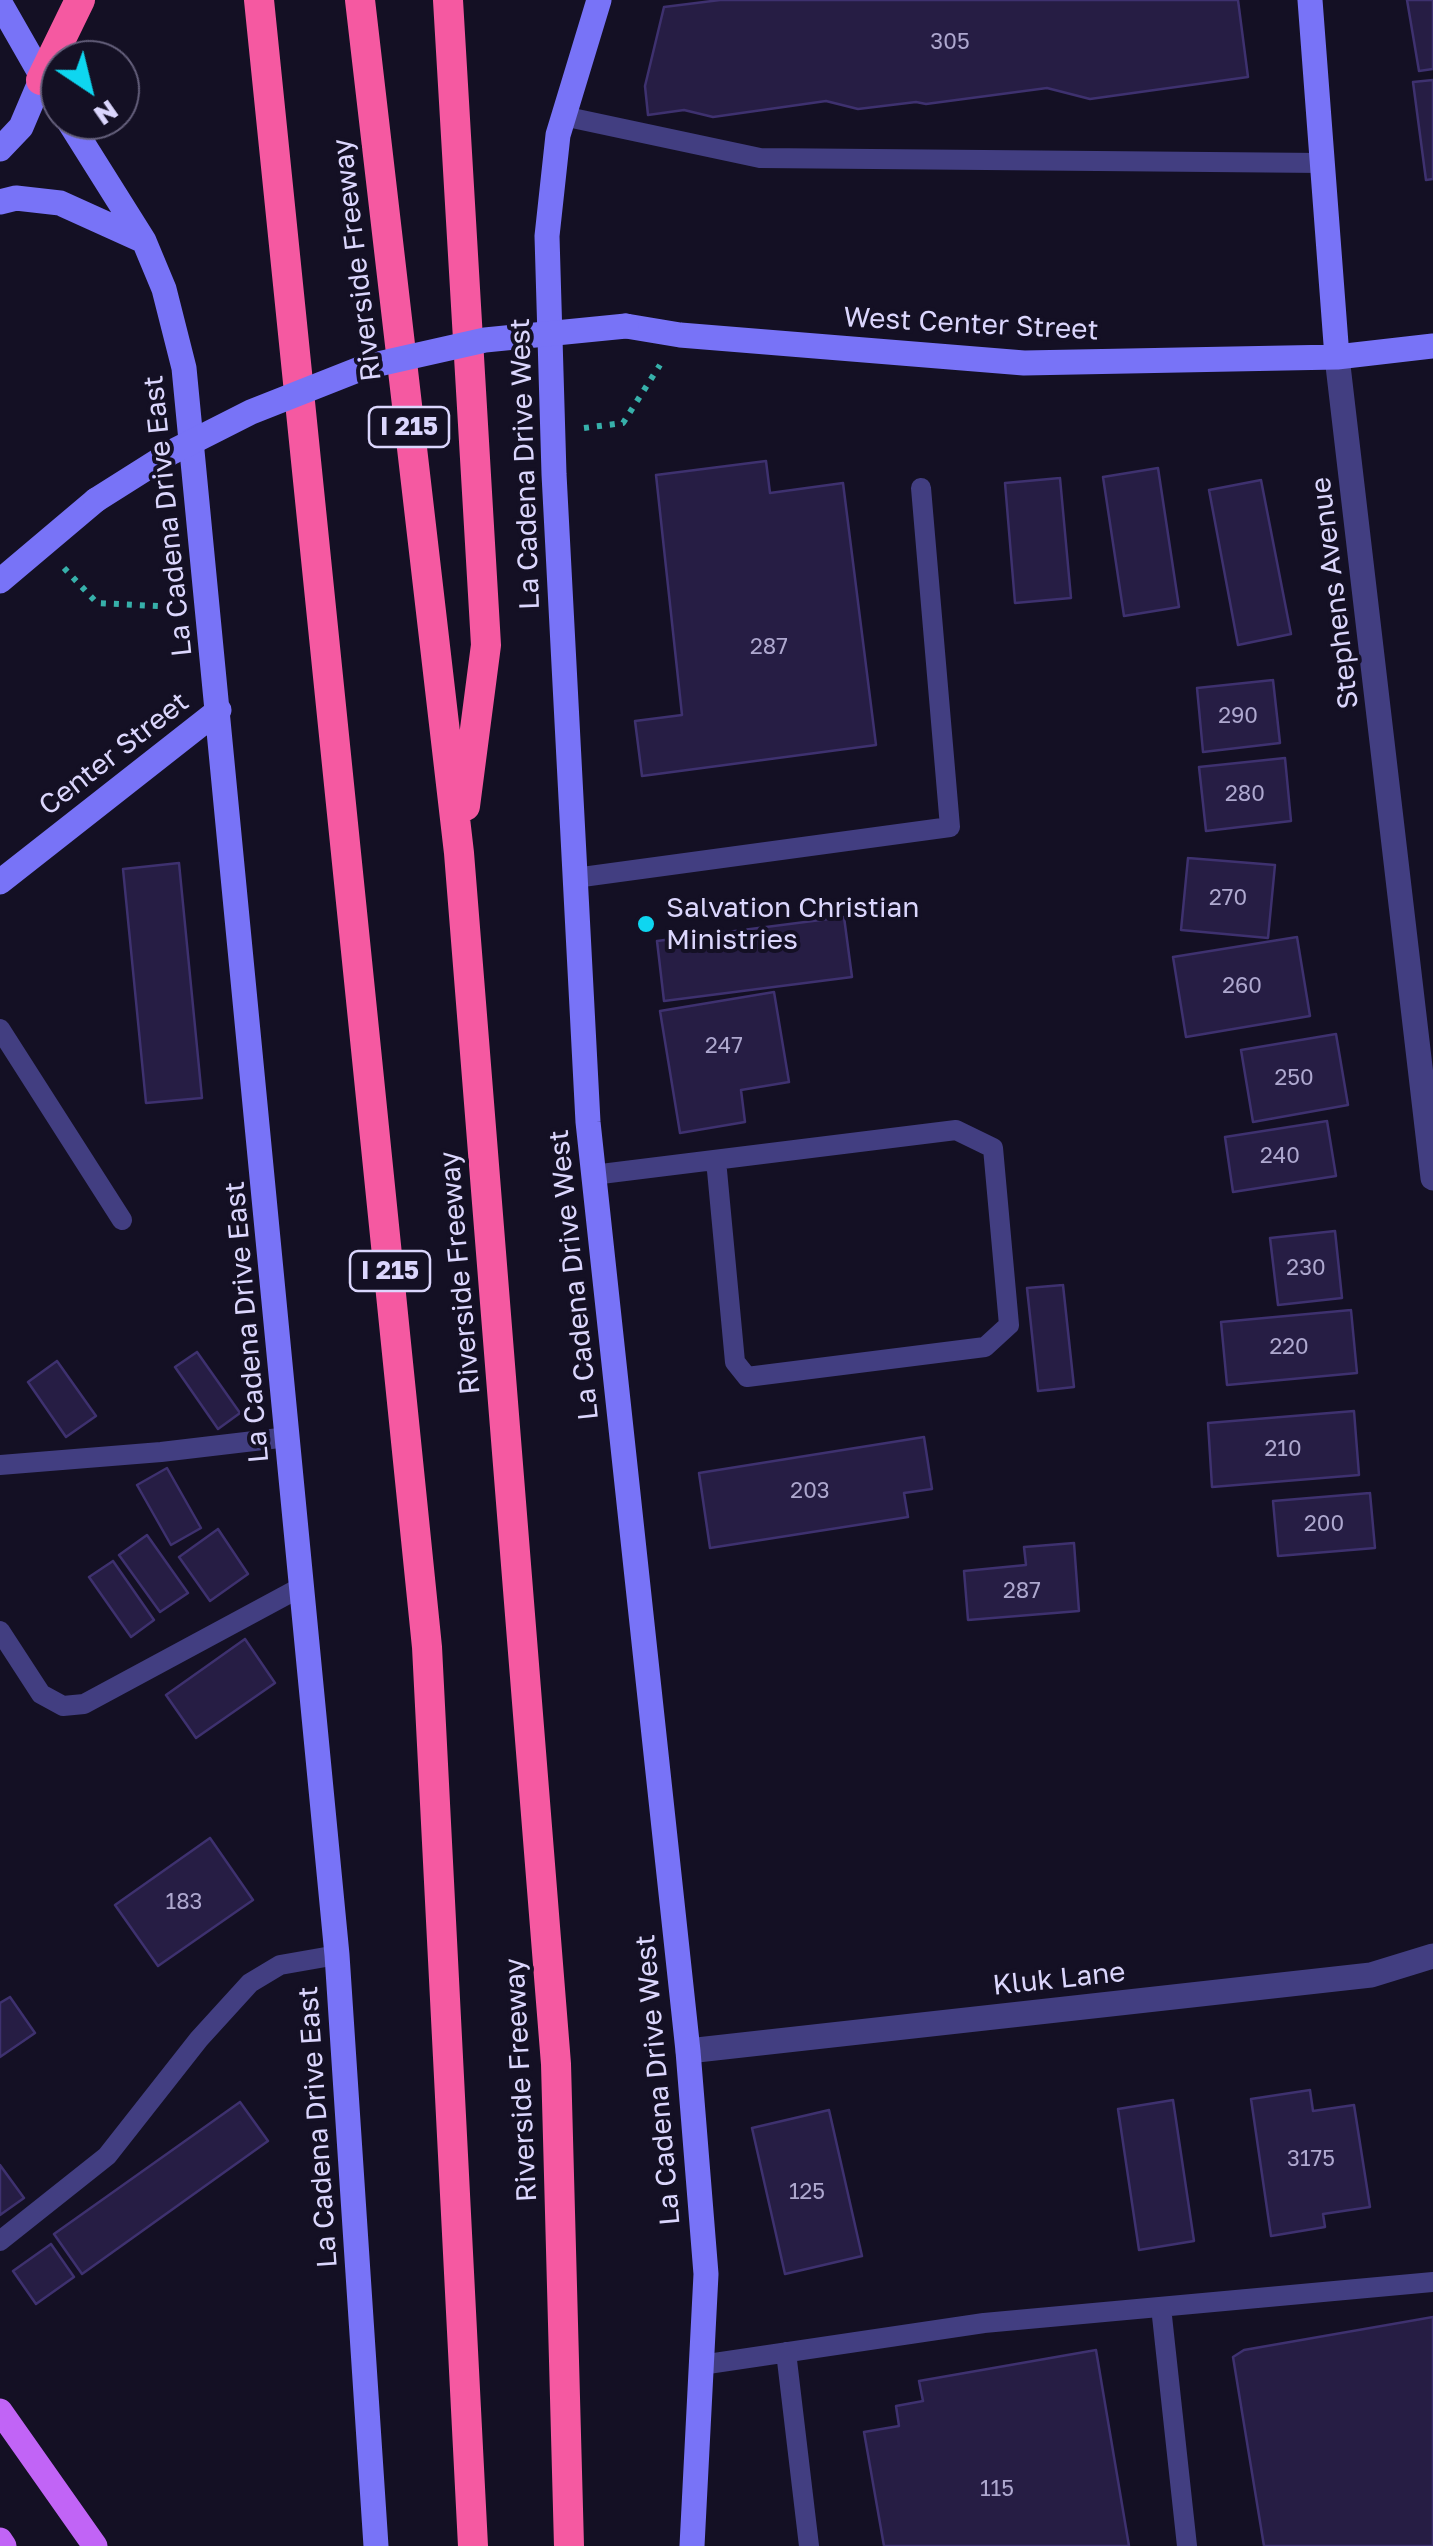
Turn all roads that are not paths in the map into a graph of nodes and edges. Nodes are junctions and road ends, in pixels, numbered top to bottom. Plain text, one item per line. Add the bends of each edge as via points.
1 (80, 0) edge
2 (259, 0) edge
3 (360, 0) edge
4 (448, 0) edge
5 (599, 0) edge
6 (1310, 0) edge
7 (0, 3) edge
8 (61, 40) edge
9 (40, 76) edge
10 (40, 84) edge
11 (563, 116) junction
12 (81, 140) edge
13 (0, 149) edge
14 (1322, 163) junction
15 (0, 202) edge
16 (144, 241) junction
17 (1433, 346) edge
18 (1337, 357) junction
19 (921, 488) dead end
20 (0, 581) edge
21 (219, 710) junction
22 (459, 853) junction
23 (575, 878) junction
24 (0, 882) edge
25 (0, 1029) edge
26 (716, 1160) junction
27 (593, 1175) junction
28 (1433, 1178) edge
29 (122, 1220) dead end
30 (288, 1437) junction
31 (0, 1464) edge
32 (303, 1586) junction
33 (0, 1630) edge
34 (338, 1955) junction
35 (1433, 1956) edge
36 (688, 2050) junction
37 (0, 2242) edge
38 (1433, 2282) edge
39 (1162, 2307) junction
40 (786, 2352) junction
41 (701, 2365) junction
42 (0, 2411) edge
43 (95, 2546) edge
44 (376, 2546) edge
45 (473, 2546) edge
46 (569, 2546) edge
47 (692, 2546) edge
48 (809, 2546) edge
49 (1187, 2546) edge

1 - 8 highway
2 - 45 highway, I 215 via 427,1647
3 - 22 highway, Riverside Freeway / I 215
4 - 22 highway via 486,645
5 - 11 main road, La Cadena Drive West
6 - 14 main road, Stephens Avenue
7 - 9 main road
10 - 13 main road via 20,127
11 - 14 lane via 760,158
11 - 23 main road, La Cadena Drive West via 546,236
12 - 16 main road, La Cadena Drive East
14 - 18 main road, Stephens Avenue
15 - 16 main road via 60,203
16 - 21 main road, La Cadena Drive East via 184,368
17 - 18 main road, West Center Street
18 - 20 main road, West Center Street, bridge via 1024,363 626,326 485,340 365,366 235,420 96,500
18 - 28 street, Stephens Avenue
19 - 23 lane via 950,827
21 - 24 main road, Center Street
21 - 30 main road, La Cadena Drive East
22 - 46 highway, Riverside Freeway / I 215 via 556,2064
23 - 27 main road, La Cadena Drive West
25 - 29 lane
26 - 26 lane via 956,1130 993,1148 1009,1325 985,1346 747,1377 735,1362
26 - 27 lane
27 - 36 main road, La Cadena Drive West
30 - 31 lane
30 - 32 main road, La Cadena Drive East
32 - 33 lane via 84,1704 63,1706 41,1694
32 - 34 main road, La Cadena Drive East
34 - 37 lane via 280,1966 250,1983 107,2156
34 - 44 main road, La Cadena Drive East
35 - 36 street, Kluk Lane via 1371,1975
36 - 41 main road, La Cadena Drive West via 706,2274
38 - 39 lane
39 - 40 lane via 984,2323
39 - 49 lane
40 - 41 lane
40 - 48 lane
41 - 47 main road, La Cadena Drive West
42 - 43 main road

